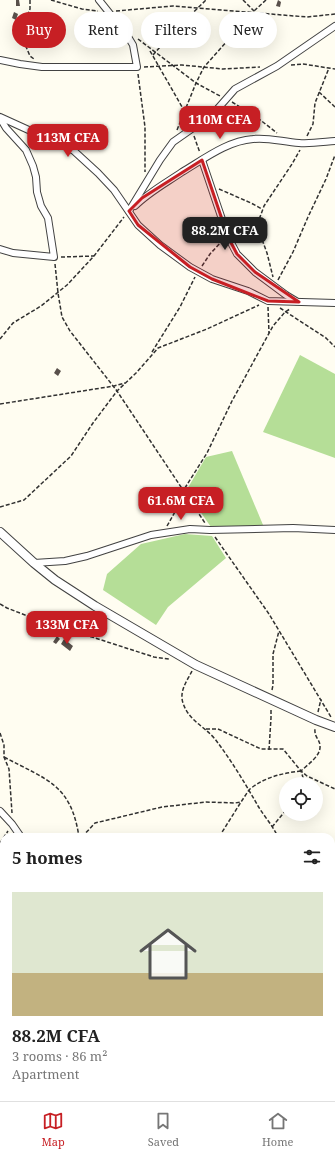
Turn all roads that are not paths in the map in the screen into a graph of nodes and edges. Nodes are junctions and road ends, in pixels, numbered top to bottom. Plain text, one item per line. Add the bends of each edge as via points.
1 (100, 0) edge
2 (335, 26) edge
3 (0, 60) edge
4 (0, 118) edge
5 (335, 141) edge
6 (202, 160) junction
7 (129, 211) junction
8 (0, 250) edge
9 (299, 302) junction
10 (335, 303) edge
11 (335, 530) edge
12 (0, 532) edge
13 (34, 563) junction
14 (335, 727) edge
15 (0, 811) edge
16 (18, 833) edge

1 - 3 street via 133,45 137,67 42,67
2 - 7 street via 277,66 235,90 213,114 173,142
4 - 7 street via 47,136 74,151 114,190
4 - 8 street via 26,150 34,166 37,192 48,218 54,257
5 - 6 street via 303,143 253,139 233,144
6 - 7 street via 142,198
6 - 9 street via 228,237 237,254 255,272
7 - 9 street via 138,225 160,245 198,272 268,301
9 - 10 street
11 - 13 street via 190,529 151,535 65,561
12 - 13 street
13 - 14 street via 95,606 196,664
15 - 16 street

